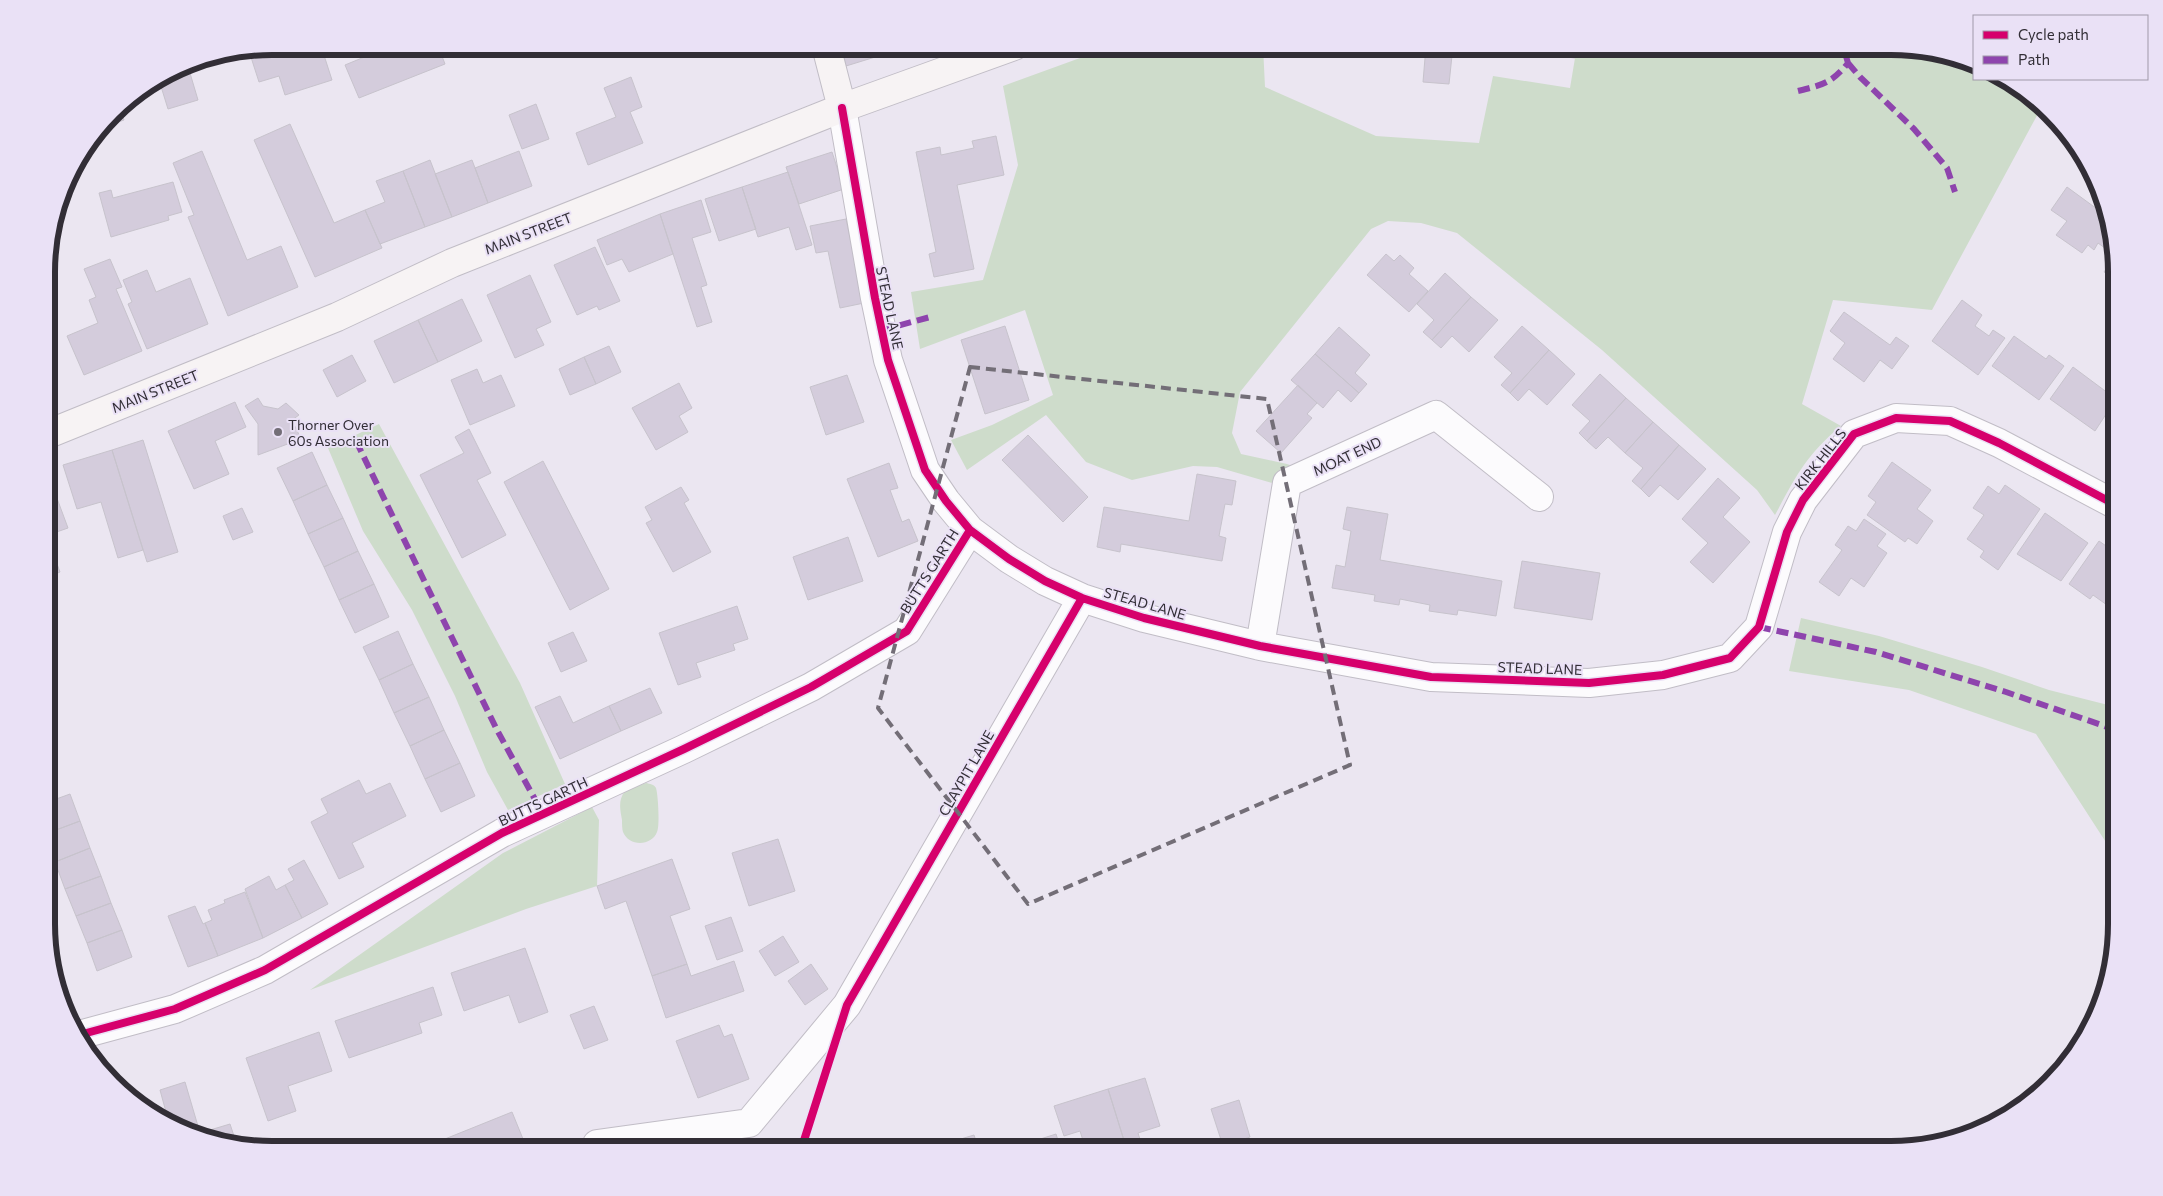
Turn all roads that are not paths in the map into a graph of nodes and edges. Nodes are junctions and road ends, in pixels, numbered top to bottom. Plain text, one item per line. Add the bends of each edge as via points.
1 (828, 55) edge
2 (989, 55) edge
3 (842, 108) junction
4 (55, 431) edge
5 (1539, 497) dead end
6 (2108, 501) edge
7 (970, 530) junction
8 (1082, 598) junction
9 (1759, 626) joint
10 (1260, 646) junction
11 (85, 1033) edge
12 (619, 1141) edge

1 - 3 street
2 - 3 street, MAIN STREET
3 - 4 street, MAIN STREET via 452,263 337,317
3 - 7 street, STEAD LANE via 874,298 888,360 925,470
5 - 10 street, MOAT END via 1436,414 1287,483
6 - 9 street, KIRK HILLS via 1950,421 1896,418 1854,434 1803,500 1787,532
7 - 8 street, STEAD LANE via 1045,581
7 - 11 street, BUTTS GARTH via 907,632 811,687 502,833 265,970 175,1009
8 - 10 street, STEAD LANE via 1144,618
8 - 12 street, CLAYPIT LANE via 847,1005 749,1123
9 - 10 street, STEAD LANE via 1730,658 1663,675 1589,682 1431,677

